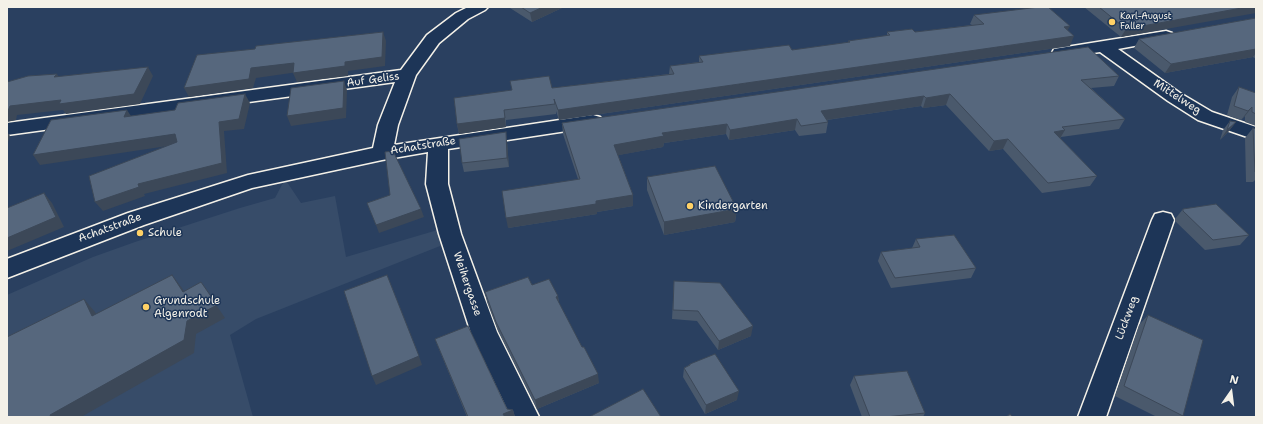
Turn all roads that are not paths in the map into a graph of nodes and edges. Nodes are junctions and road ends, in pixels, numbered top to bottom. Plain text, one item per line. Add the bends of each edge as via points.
1 (480, 7) edge
2 (1183, 33) edge
3 (1105, 47) junction
4 (1044, 56) edge
5 (407, 75) junction
6 (611, 118) edge
7 (7, 128) edge
8 (1256, 134) edge
9 (438, 144) junction
10 (382, 153) junction
11 (1163, 220) dead end
12 (7, 269) edge
13 (525, 417) edge
14 (1092, 417) edge

1 - 5 street via 462,16 432,39
2 - 3 street
3 - 4 street
3 - 8 street, Mittelweg via 1199,112
5 - 7 street, Auf Geliss
5 - 10 street via 388,124
6 - 9 street, Achatstraße
9 - 10 street, Achatstraße
9 - 13 street, Weihergasse via 437,184 450,234 484,333
10 - 12 street, Achatstraße via 284,173 195,198
11 - 14 street, Lückweg

